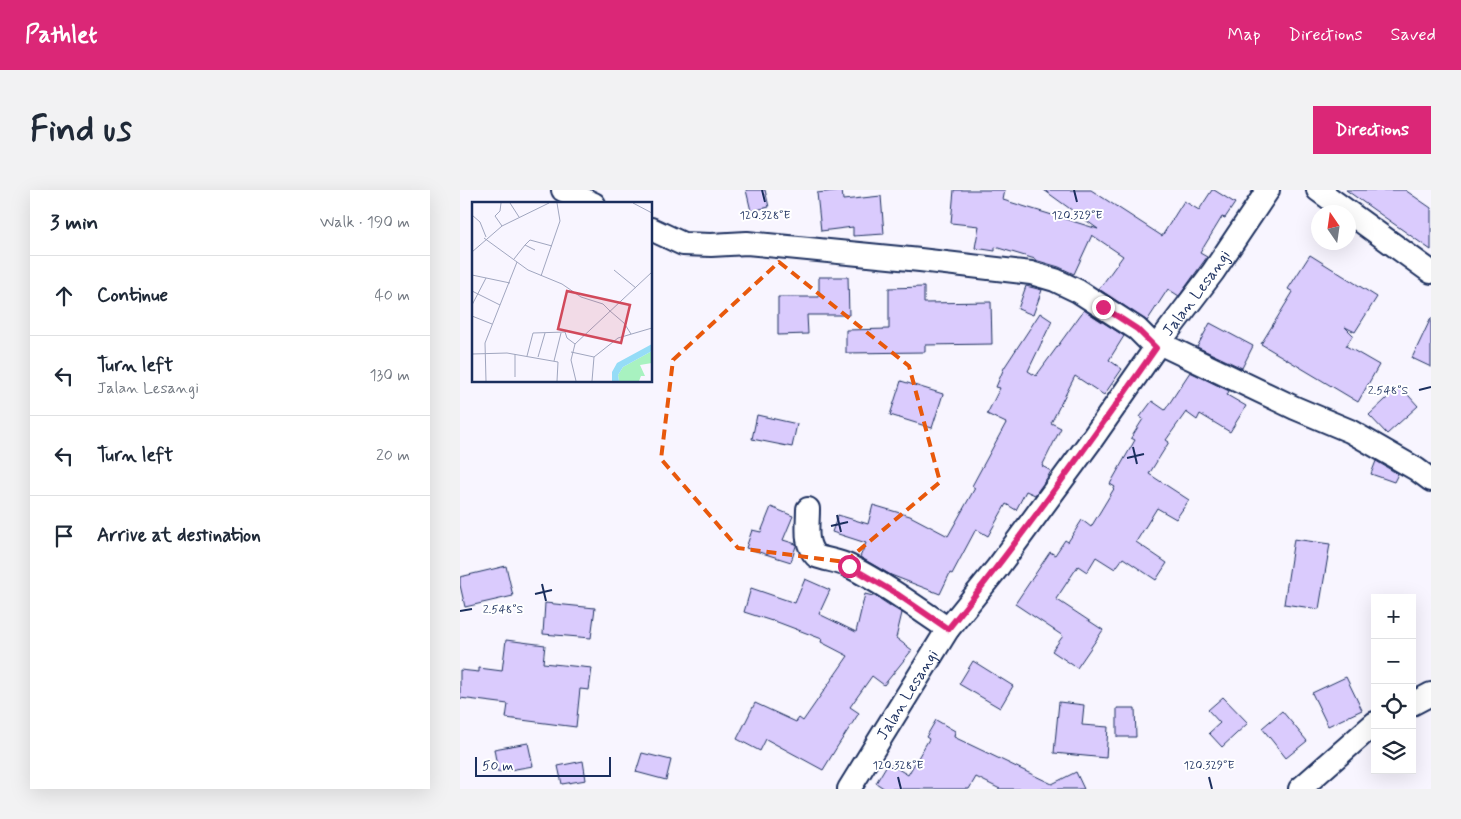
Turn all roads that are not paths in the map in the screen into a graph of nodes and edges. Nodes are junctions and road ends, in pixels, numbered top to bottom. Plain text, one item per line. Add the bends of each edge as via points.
1 (563, 190) edge
2 (1268, 190) edge
3 (1318, 190) edge
4 (590, 202) edge
5 (652, 229) edge
6 (1431, 272) edge
7 (1158, 345) junction
8 (1431, 480) edge
9 (808, 510) dead end
10 (948, 629) junction
11 (1431, 694) edge
12 (1416, 702) edge
13 (1371, 727) edge
14 (849, 789) edge
15 (1300, 789) edge

1 - 4 street
2 - 7 street, Jalan Lesangi via 1213,272
3 - 6 street
5 - 7 street via 683,244 756,244 1031,273 1078,291
7 - 8 street via 1350,431
7 - 10 street, Jalan Lesangi via 998,567
9 - 10 street via 808,544 816,556 849,566
10 - 14 street, Jalan Lesangi
11 - 12 street
13 - 15 street

